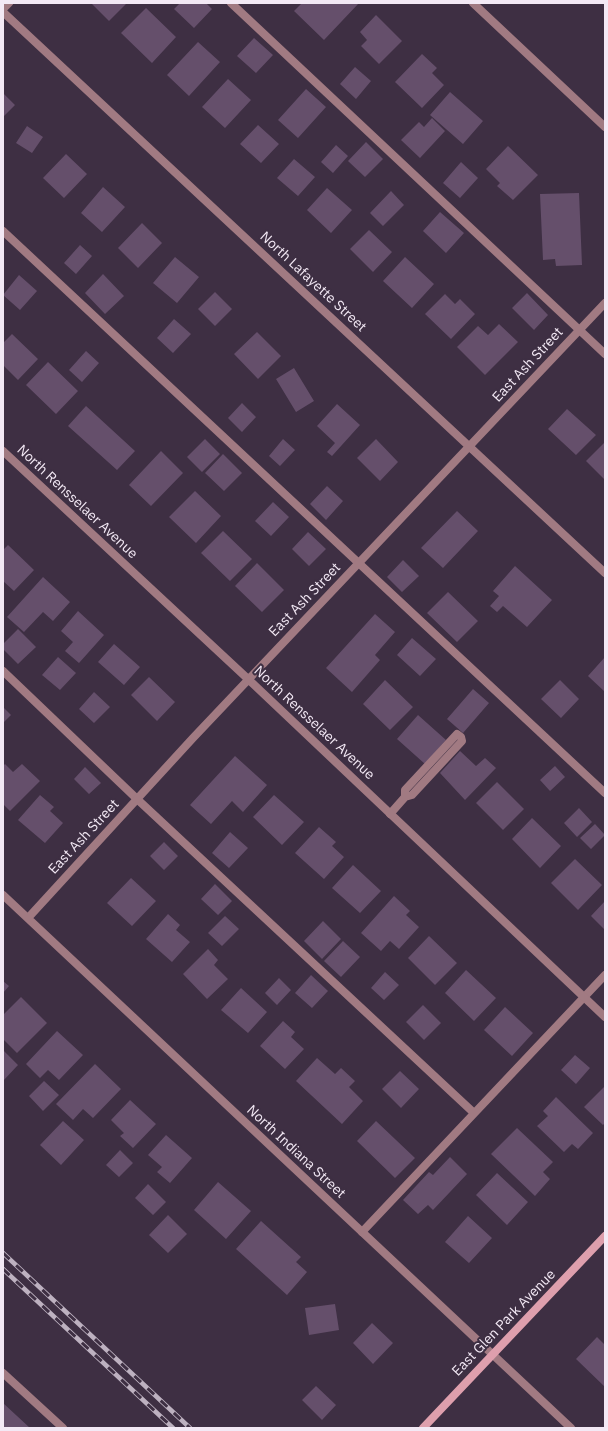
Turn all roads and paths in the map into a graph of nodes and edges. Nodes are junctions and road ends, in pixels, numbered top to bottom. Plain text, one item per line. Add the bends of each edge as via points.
1 (9, 3) edge
2 (230, 3) edge
3 (473, 3) edge
4 (3, 11) edge
5 (605, 126) edge
6 (3, 231) edge
7 (605, 302) edge
8 (579, 330) junction
9 (605, 354) edge
10 (470, 446) junction
11 (3, 451) edge
12 (359, 562) junction
13 (605, 573) edge
14 (3, 671) edge
15 (248, 679) junction
16 (605, 793) edge
17 (405, 797) junction
18 (137, 799) junction
19 (390, 814) junction
20 (3, 895) edge
21 (28, 918) junction
22 (605, 975) edge
23 (584, 997) junction
24 (605, 1017) edge
25 (474, 1113) junction
26 (362, 1232) junction
27 (605, 1236) edge
28 (493, 1354) junction
29 (3, 1373) edge
30 (63, 1428) edge
31 (423, 1428) edge
32 (571, 1428) edge

1 - 4 street
2 - 8 street
3 - 5 street
4 - 10 street, North Lafayette Street
6 - 12 street
7 - 8 street, East Ash Street
8 - 9 street
8 - 10 street, East Ash Street
10 - 12 street, East Ash Street
10 - 13 street, North Lafayette Street
11 - 15 street, North Rensselaer Avenue
12 - 15 street, East Ash Street
12 - 16 street
14 - 18 street
15 - 18 street, East Ash Street
15 - 19 street, North Rensselaer Avenue
17 - 17 street via 412,795 462,741 461,737 457,734 405,790
17 - 19 street
18 - 21 street, East Ash Street
18 - 25 street
19 - 23 street, North Rensselaer Avenue
20 - 21 street, North Indiana Street
21 - 26 street, North Indiana Street
22 - 23 street
23 - 24 street, North Rensselaer Avenue
23 - 25 street
25 - 26 street
26 - 28 street, North Indiana Street
27 - 28 main road, East Glen Park Avenue
28 - 31 main road, East Glen Park Avenue
28 - 32 street, North Indiana Street
29 - 30 street

